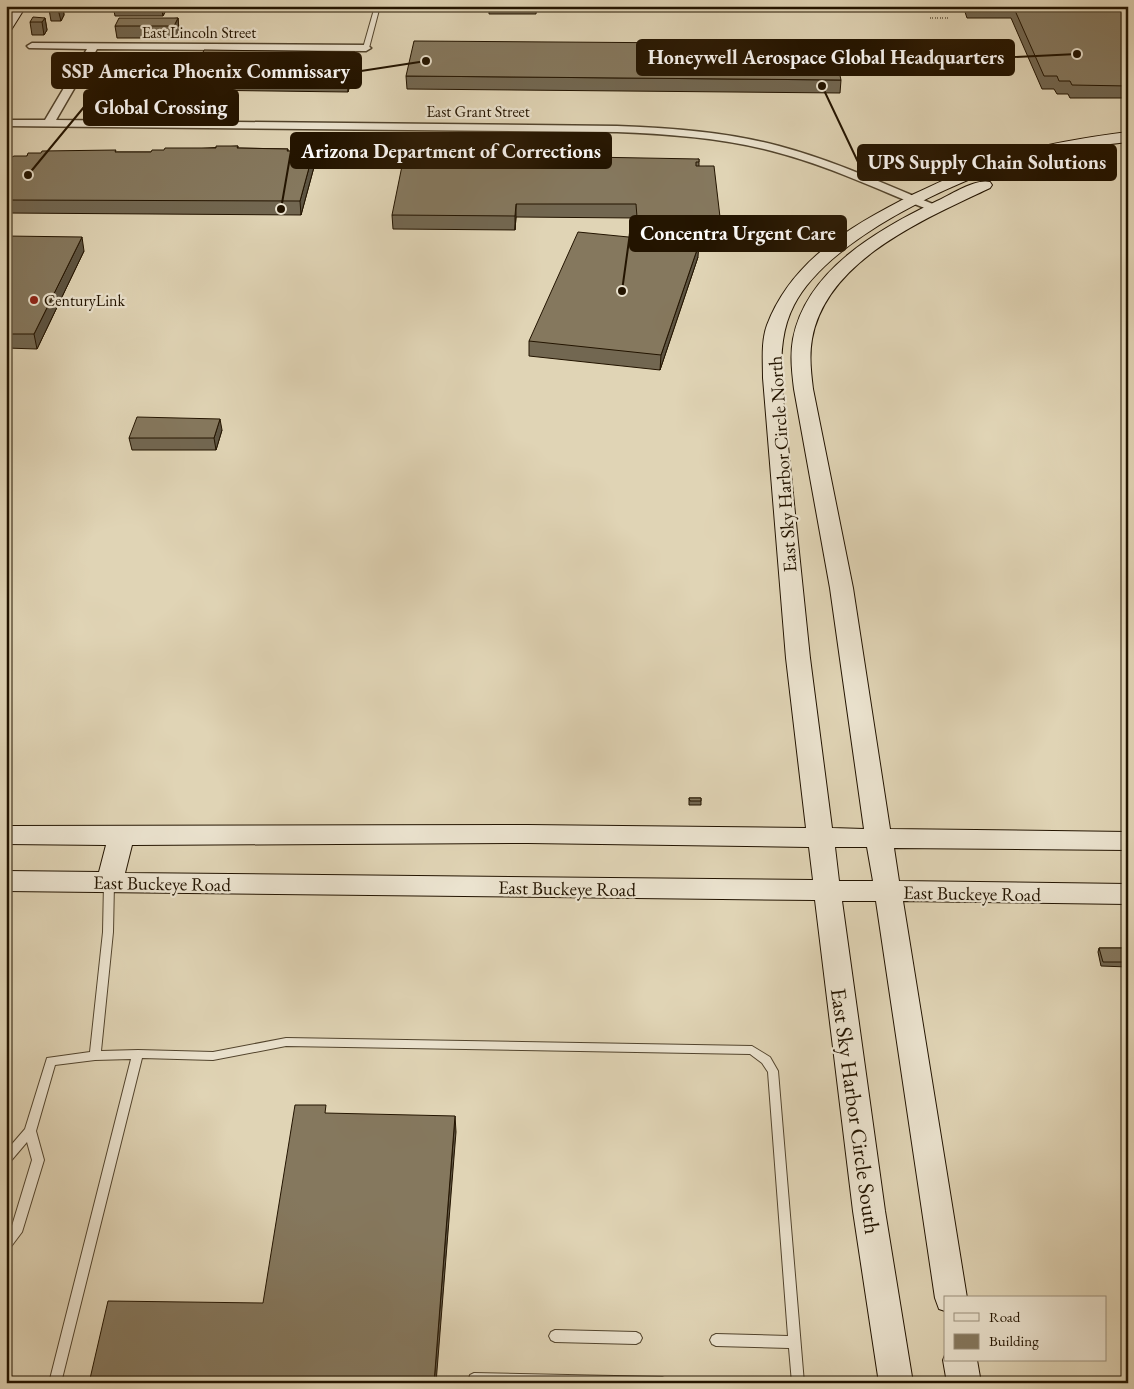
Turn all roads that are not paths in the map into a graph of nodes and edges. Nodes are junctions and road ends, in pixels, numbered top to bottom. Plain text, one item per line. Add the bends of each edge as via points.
1 (378, 6) edge
2 (32, 46) dead end
3 (94, 46) junction
4 (366, 48) joint
5 (6, 123) edge
6 (49, 123) junction
7 (1128, 137) edge
8 (1059, 147) junction
9 (1128, 148) edge
10 (1017, 172) junction
11 (915, 200) junction
12 (936, 209) junction
13 (6, 835) edge
14 (121, 836) junction
15 (821, 838) junction
16 (879, 838) junction
17 (1128, 841) edge
18 (6, 881) edge
19 (110, 882) junction
20 (828, 891) junction
21 (888, 892) junction
22 (1128, 894) edge
23 (138, 1054) junction
24 (95, 1056) junction
25 (30, 1131) junction
26 (6, 1159) edge
27 (6, 1244) edge
28 (951, 1296) edge
29 (555, 1336) dead end
30 (636, 1338) dead end
31 (716, 1340) dead end
32 (795, 1342) junction
33 (960, 1362) edge
34 (54, 1383) edge
35 (474, 1383) edge
36 (662, 1383) edge
37 (798, 1383) edge
38 (896, 1383) edge
39 (964, 1383) edge

1 - 4 lane
2 - 3 street, East Lincoln Street
3 - 4 street, East Lincoln Street
3 - 6 street
5 - 6 street, East Grant Street
6 - 11 street, East Grant Street via 678,132 719,137 809,158
7 - 8 street, East Sky Harbor Circle North
8 - 10 street via 1053,153 1025,164
8 - 11 street, East Sky Harbor Circle North via 993,165
9 - 10 street, East Sky Harbor Circle North
10 - 12 street, East Sky Harbor Circle North
11 - 12 street, East Grant Street
11 - 15 street, East Sky Harbor Circle North via 840,242 813,266 789,298 776,327 773,343 772,378 791,585
12 - 16 street, East Sky Harbor Circle North via 874,244 847,264 819,299 803,338 804,384 848,626
13 - 14 street
14 - 15 street via 528,834
14 - 19 street
15 - 16 street
15 - 20 street, East Sky Harbor Circle South
16 - 17 street
16 - 21 street
18 - 19 street, East Buckeye Road
19 - 20 street, East Buckeye Road
19 - 24 lane
20 - 21 street, East Buckeye Road
20 - 38 street, East Sky Harbor Circle South via 869,1212
21 - 22 street, East Buckeye Road
21 - 28 street
23 - 24 lane
23 - 32 lane via 213,1056 286,1042 752,1050 766,1060 772,1071
23 - 34 lane
24 - 25 lane via 51,1061
25 - 26 lane
25 - 27 lane via 38,1160 16,1232
29 - 30 lane
31 - 32 lane
32 - 37 lane
33 - 39 street
35 - 36 lane via 474,1378

